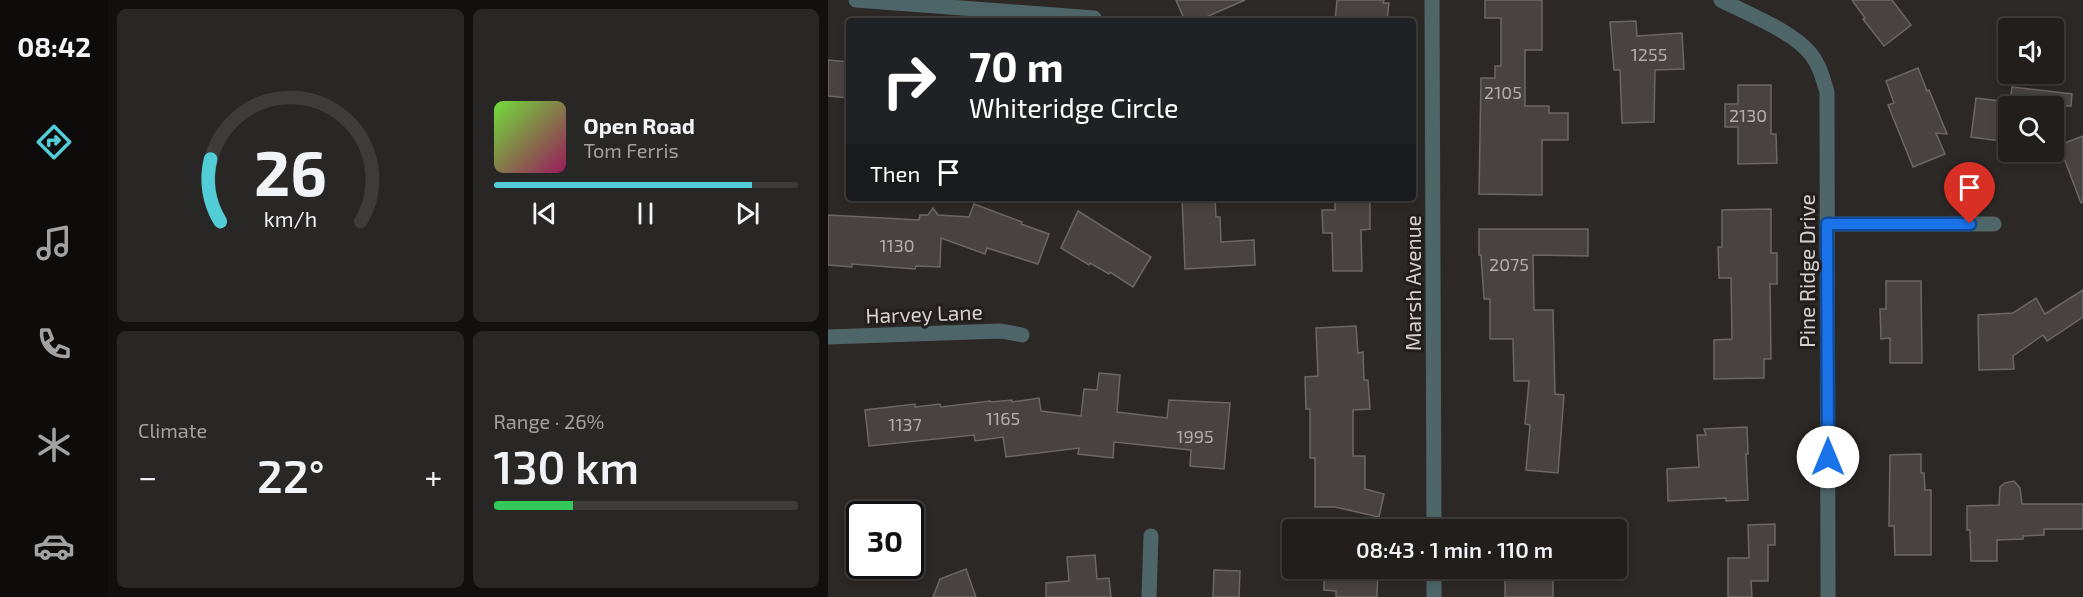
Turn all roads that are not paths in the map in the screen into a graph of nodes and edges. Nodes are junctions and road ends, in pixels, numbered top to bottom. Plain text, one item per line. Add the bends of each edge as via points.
1 (855, 0) edge
2 (1432, 0) edge
3 (1720, 0) edge
4 (1094, 18) dead end
5 (1827, 224) junction
6 (1994, 224) dead end
7 (1022, 335) dead end
8 (828, 337) edge
9 (1434, 519) edge
10 (1151, 536) dead end
11 (1434, 579) edge
12 (1149, 597) edge
13 (1434, 597) edge
14 (1828, 597) edge

1 - 4 street
2 - 9 street, Marsh Avenue
3 - 5 street, Pine Ridge Drive via 1794,38 1810,53 1821,72 1827,92
5 - 6 street
5 - 14 street, Pine Ridge Drive
7 - 8 street, Harvey Lane via 1001,331
10 - 12 street
11 - 13 street

